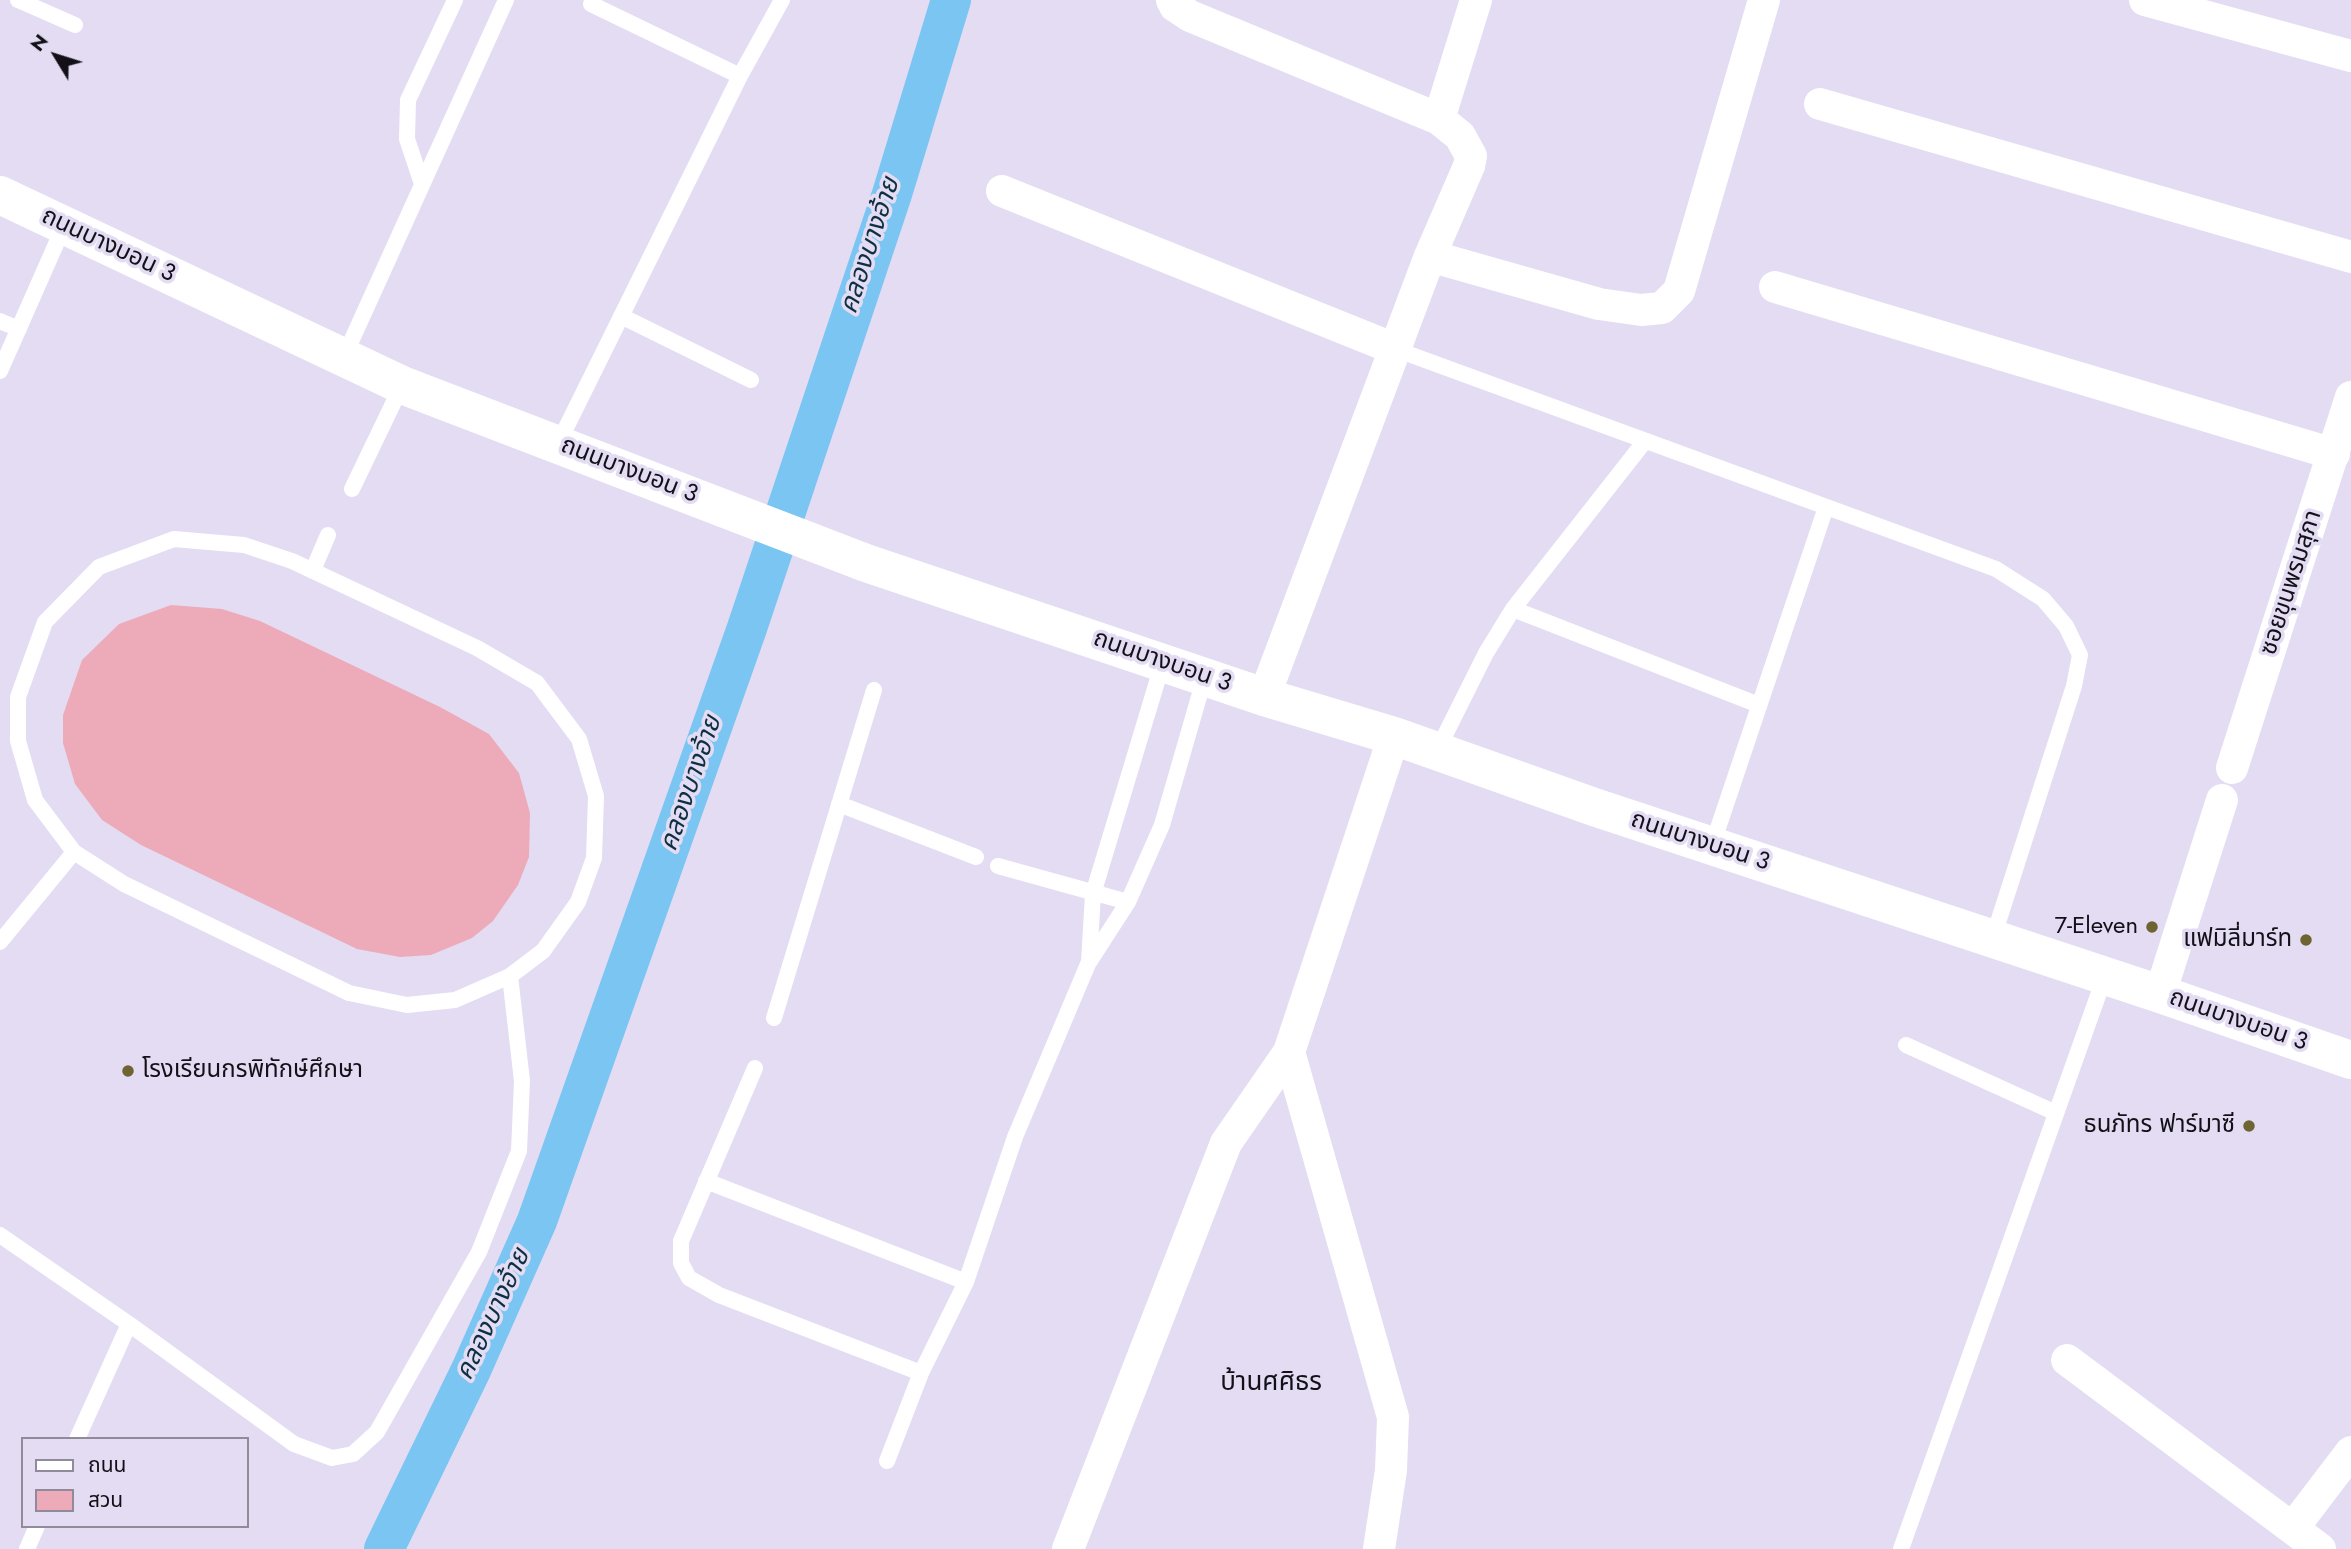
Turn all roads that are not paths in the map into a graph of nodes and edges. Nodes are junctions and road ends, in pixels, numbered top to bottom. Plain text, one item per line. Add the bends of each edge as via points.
1 (18, 0) edge
2 (456, 0) edge
3 (506, 0) edge
4 (782, 0) edge
5 (1172, 0) edge
6 (1476, 0) edge
7 (1764, 0) edge
8 (2144, 0) edge
9 (591, 4) dead end
10 (75, 24) dead end
11 (2351, 56) edge
12 (740, 76) junction
13 (1820, 104) dead end
14 (1439, 120) junction
15 (422, 184) junction
16 (1002, 191) dead end
17 (0, 195) edge
18 (64, 225) junction
19 (1430, 256) junction
20 (2351, 257) edge
21 (1775, 287) dead end
22 (621, 316) junction
23 (0, 321) edge
24 (19, 329) junction
25 (1395, 349) junction
26 (344, 357) junction
27 (0, 371) edge
28 (751, 380) dead end
29 (402, 385) junction
30 (2351, 397) edge
31 (1645, 441) junction
32 (558, 443) junction
33 (2334, 454) junction
34 (352, 489) dead end
35 (1826, 507) junction
36 (328, 535) dead end
37 (313, 570) junction
38 (1513, 609) junction
39 (1163, 662) junction
40 (1205, 676) junction
41 (874, 690) dead end
42 (1264, 697) junction
43 (1759, 705) junction
44 (1394, 736) junction
45 (1437, 751) junction
46 (2232, 768) dead end
47 (2222, 800) dead end
48 (839, 804) junction
49 (1712, 846) junction
50 (74, 852) junction
51 (976, 857) dead end
52 (998, 866) dead end
53 (1093, 894) junction
54 (1128, 902) junction
55 (1993, 938) junction
56 (0, 942) edge
57 (1088, 964) junction
58 (510, 976) junction
59 (2105, 976) junction
60 (2160, 994) junction
61 (774, 1018) dead end
62 (1906, 1045) dead end
63 (1289, 1052) junction
64 (2351, 1060) edge
65 (755, 1068) dead end
66 (2056, 1112) junction
67 (706, 1181) junction
68 (0, 1235) edge
69 (966, 1282) junction
70 (130, 1324) junction
71 (2067, 1360) dead end
72 (921, 1374) junction
73 (78, 1437) edge
74 (2351, 1452) edge
75 (887, 1461) dead end
76 (36, 1528) edge
77 (2293, 1528) junction
78 (27, 1549) edge
79 (1068, 1549) edge
80 (1379, 1549) edge
81 (1901, 1549) edge
82 (2320, 1549) edge

1 - 10 lane
2 - 15 lane via 408,100 407,139
3 - 15 lane
4 - 12 lane
5 - 14 street via 1189,16
6 - 14 street
7 - 19 street via 1679,291 1662,308 1599,304
8 - 11 street
9 - 12 lane
12 - 22 lane
13 - 20 street
14 - 19 street via 1460,136 1471,156
15 - 26 lane
16 - 25 street
17 - 18 main road, ถนนบางบอน 3
18 - 24 lane
18 - 26 main road, ถนนบางบอน 3
19 - 25 street
21 - 33 street
22 - 28 lane
22 - 32 lane
23 - 24 lane
24 - 27 lane
25 - 31 lane
25 - 42 street
26 - 29 main road, ถนนบางบอน 3
29 - 32 main road, ถนนบางบอน 3
29 - 34 lane
30 - 33 street, ซอยขุนพรมสุภา
31 - 35 lane
31 - 38 lane
32 - 39 main road, ถนนบางบอน 3 via 866,563
33 - 46 street, ซอยขุนพรมสุภา
35 - 43 lane
35 - 55 lane via 1996,569 2042,599 2066,626 2080,655
36 - 37 lane
37 - 50 lane via 244,545 174,539 99,567 45,622 18,697 18,741 35,800
37 - 58 lane via 477,648 537,683 579,739 596,796 594,858 578,902 542,951
38 - 43 lane
38 - 45 lane
39 - 40 main road, ถนนบางบอน 3
39 - 53 lane
40 - 42 main road, ถนนบางบอน 3
40 - 54 lane via 1162,825
41 - 48 lane
42 - 44 main road, ถนนบางบอน 3
43 - 49 lane
44 - 45 main road, ถนนบางบอน 3
44 - 63 street
45 - 49 main road, ถนนบางบอน 3
47 - 60 street
48 - 51 lane
48 - 61 lane
49 - 55 main road, ถนนบางบอน 3
50 - 56 lane
50 - 58 lane via 124,884 349,993 407,1005 455,1000
52 - 53 lane
53 - 54 lane
53 - 57 lane
54 - 57 lane
55 - 59 main road, ถนนบางบอน 3
57 - 69 lane via 1015,1137
58 - 70 lane via 522,1081 519,1151 479,1252 377,1432 353,1454 332,1458 294,1444
59 - 60 main road, ถนนบางบอน 3
59 - 66 lane
60 - 64 main road, ถนนบางบอน 3
62 - 66 lane
63 - 79 street via 1226,1143
63 - 80 street via 1393,1417 1391,1470
65 - 67 lane
66 - 81 lane
67 - 69 lane
67 - 72 lane via 681,1241 681,1263 689,1278 719,1295
68 - 70 lane
69 - 72 lane
70 - 73 lane
71 - 77 street
72 - 75 lane
74 - 77 street
76 - 78 lane
77 - 82 street

